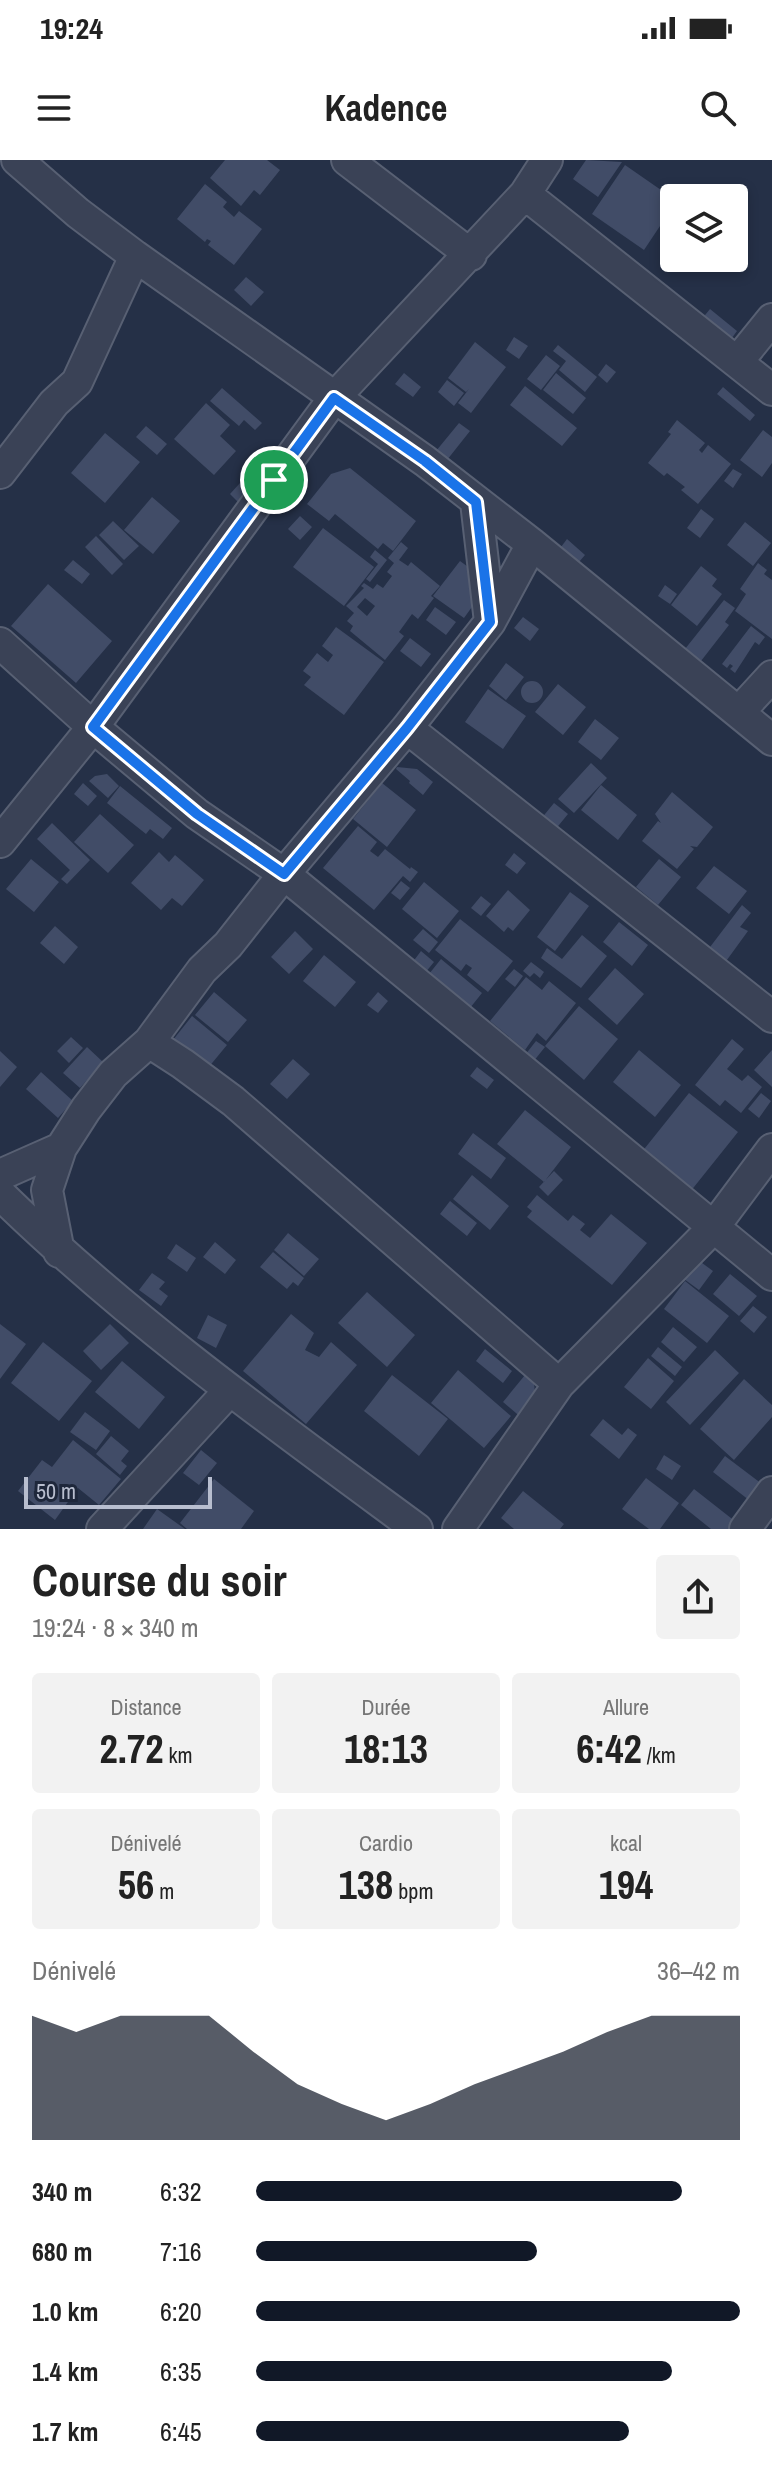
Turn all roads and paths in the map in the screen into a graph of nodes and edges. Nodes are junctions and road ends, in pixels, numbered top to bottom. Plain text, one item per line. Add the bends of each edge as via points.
1 (17, 160) edge
2 (347, 160) edge
3 (547, 160) edge
4 (525, 194) junction
5 (471, 255) junction
6 (135, 256) junction
7 (772, 319) edge
8 (738, 361) junction
9 (772, 390) edge
10 (334, 398) junction
11 (0, 473) edge
12 (476, 502) junction
13 (532, 544) junction
14 (490, 622) junction
15 (0, 643) edge
16 (772, 676) edge
17 (739, 712) junction
18 (93, 727) junction
19 (407, 728) junction
20 (772, 740) edge
21 (0, 842) edge
22 (284, 874) junction
23 (772, 1017) edge
24 (149, 1042) junction
25 (61, 1148) junction
26 (772, 1149) edge
27 (0, 1175) edge
28 (0, 1194) edge
29 (713, 1228) junction
30 (59, 1252) junction
31 (772, 1275) edge
32 (559, 1384) junction
33 (229, 1391) junction
34 (770, 1500) edge
35 (102, 1529) edge
36 (417, 1529) edge
37 (458, 1529) edge
38 (745, 1529) edge

1 - 6 street
2 - 5 street
3 - 4 street
4 - 5 street
4 - 8 street
5 - 10 street
6 - 10 street
6 - 11 street via 77,382
7 - 8 street
8 - 9 street
10 - 12 street
10 - 18 street
12 - 13 street
12 - 14 street
13 - 14 street
13 - 17 street
14 - 19 street
15 - 18 street
16 - 17 street
17 - 20 street
18 - 21 street
18 - 22 street via 197,814
19 - 22 street
19 - 23 street
22 - 24 street
22 - 29 street
24 - 25 street via 113,1074
24 - 32 street via 233,1101
25 - 27 street
25 - 30 street via 47,1190
26 - 29 street
28 - 30 street
29 - 31 street
29 - 32 street
30 - 33 street
32 - 37 street
33 - 35 street
33 - 36 street
34 - 38 street

